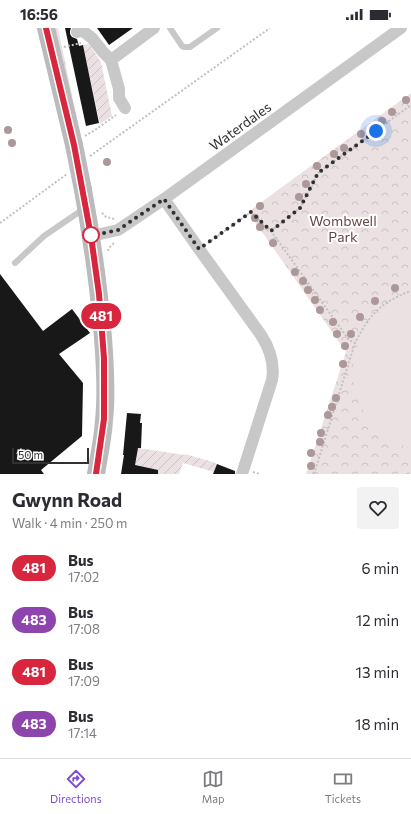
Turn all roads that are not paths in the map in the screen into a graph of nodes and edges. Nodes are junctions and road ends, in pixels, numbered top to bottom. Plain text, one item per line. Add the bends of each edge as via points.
1 (46, 28) edge
2 (154, 28) edge
3 (170, 28) edge
4 (217, 28) edge
5 (401, 28) edge
6 (77, 32) dead end
7 (111, 60) junction
8 (125, 108) road end
9 (164, 199) junction
10 (90, 203) junction
11 (91, 236) junction
12 (16, 263) dead end
13 (96, 474) edge
14 (242, 474) edge

1 - 10 main road, bridge via 78,141
2 - 7 street
3 - 4 lane via 184,47 190,47
5 - 9 street, Waterdales
6 - 7 street via 84,32 92,38
7 - 8 street via 119,98
9 - 11 street, Waterdales via 118,230
9 - 14 street via 269,349 273,374 271,384
10 - 11 main road
10 - 12 lane via 44,236
11 - 13 main road via 105,376 104,419

